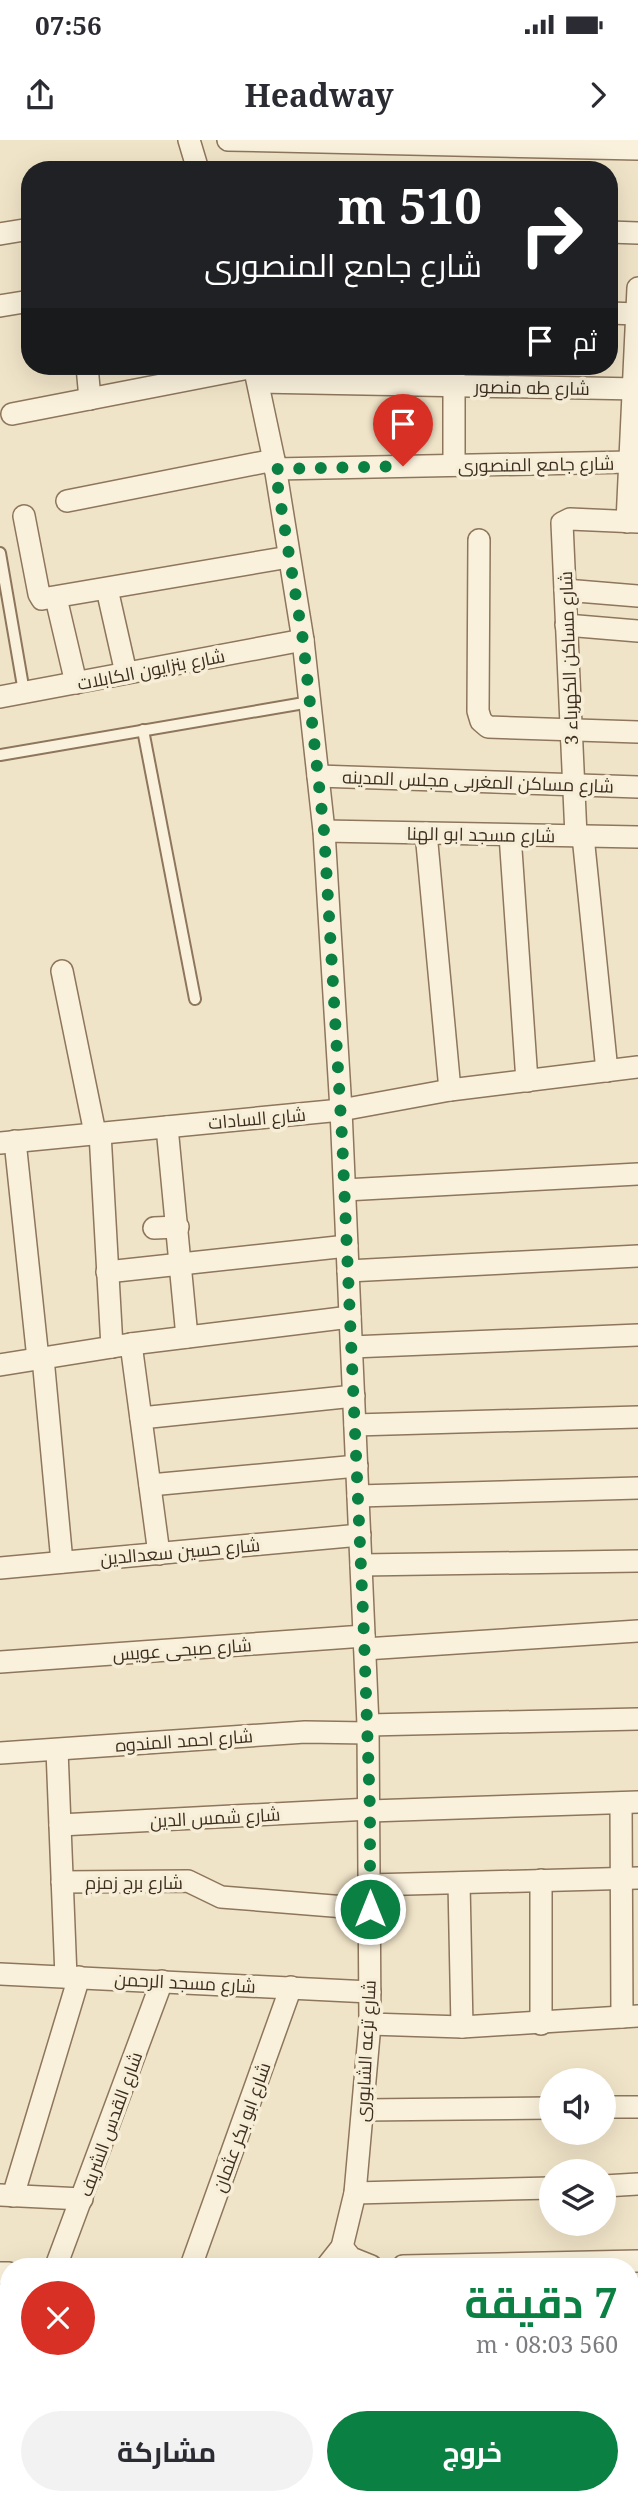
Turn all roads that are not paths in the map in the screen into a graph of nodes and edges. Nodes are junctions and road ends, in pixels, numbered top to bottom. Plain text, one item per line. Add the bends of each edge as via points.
1 (190, 140) edge
2 (229, 140) edge
3 (638, 149) edge
4 (196, 161) edge
5 (21, 230) edge
6 (618, 232) edge
7 (638, 233) edge
8 (0, 234) edge
9 (638, 288) edge
10 (21, 302) edge
11 (0, 306) edge
12 (618, 313) edge
13 (637, 314) edge
14 (88, 375) edge
15 (237, 375) edge
16 (256, 375) edge
17 (404, 375) edge
18 (454, 376) edge
19 (636, 389) edge
20 (90, 399) junction
21 (12, 414) dead end
22 (630, 462) junction
23 (275, 465) junction
24 (454, 466) junction
25 (66, 501) dead end
26 (24, 516) dead end
27 (632, 522) edge
28 (480, 540) dead end
29 (0, 553) edge
30 (289, 557) junction
31 (107, 589) junction
32 (565, 590) junction
33 (638, 596) edge
34 (56, 598) junction
35 (566, 625) junction
36 (638, 631) edge
37 (303, 640) junction
38 (126, 673) junction
39 (76, 683) junction
40 (24, 692) junction
41 (0, 696) edge
42 (310, 702) junction
43 (143, 730) junction
44 (571, 730) junction
45 (638, 732) edge
46 (0, 755) edge
47 (318, 776) junction
48 (573, 785) junction
49 (638, 787) edge
50 (324, 831) junction
51 (426, 833) junction
52 (510, 835) junction
53 (579, 836) junction
54 (638, 837) edge
55 (62, 971) dead end
56 (195, 999) dead end
57 (638, 1068) edge
58 (607, 1071) junction
59 (527, 1081) junction
60 (450, 1090) junction
61 (341, 1110) junction
62 (167, 1127) junction
63 (97, 1133) junction
64 (8, 1142) edge
65 (638, 1174) edge
66 (345, 1190) junction
67 (178, 1227) junction
68 (154, 1228) dead end
69 (347, 1246) junction
70 (638, 1256) edge
71 (181, 1264) junction
72 (348, 1271) junction
73 (107, 1272) junction
74 (350, 1317) junction
75 (638, 1335) edge
76 (187, 1337) junction
77 (121, 1346) junction
78 (352, 1347) junction
79 (40, 1358) junction
80 (0, 1365) edge
81 (354, 1396) junction
82 (141, 1418) junction
83 (638, 1418) edge
84 (355, 1425) junction
85 (357, 1466) junction
86 (150, 1485) junction
87 (638, 1488) edge
88 (358, 1496) junction
89 (360, 1535) junction
90 (159, 1554) junction
91 (638, 1560) edge
92 (62, 1562) junction
93 (361, 1565) junction
94 (0, 1567) edge
95 (638, 1631) edge
96 (365, 1643) junction
97 (0, 1662) edge
98 (638, 1719) edge
99 (368, 1729) junction
100 (57, 1750) junction
101 (0, 1753) edge
102 (630, 1802) edge
103 (370, 1810) junction
104 (60, 1825) junction
105 (630, 1878) edge
106 (541, 1880) junction
107 (62, 1882) junction
108 (459, 1883) junction
109 (370, 1885) junction
110 (370, 1909) junction
111 (0, 1974) edge
112 (72, 1977) junction
113 (162, 1981) junction
114 (291, 1987) junction
115 (370, 1992) junction
116 (630, 2016) edge
117 (370, 2024) junction
118 (541, 2024) junction
119 (462, 2027) junction
120 (616, 2107) edge
121 (638, 2107) edge
122 (539, 2108) edge
123 (363, 2110) junction
124 (638, 2185) edge
125 (616, 2186) edge
126 (539, 2188) edge
127 (355, 2193) junction
128 (6, 2196) edge
129 (82, 2199) junction
130 (342, 2248) junction
131 (59, 2258) edge
132 (194, 2258) edge
133 (334, 2258) edge
134 (351, 2258) edge

1 - 4 street
2 - 3 street
5 - 8 street
6 - 7 street
9 - 13 street
10 - 11 street
12 - 13 street
13 - 19 street
14 - 20 street
15 - 20 street, شارع طه منصور
16 - 23 street, شارع ترعه الشابورى
17 - 18 street, شارع طه منصور
18 - 19 street, شارع طه منصور
18 - 24 street
19 - 22 street
20 - 21 street, شارع طه منصور
22 - 24 street, شارع جامع المنصورى
22 - 27 street
23 - 24 street, شارع جامع المنصورى
23 - 25 street, شارع جامع المنصورى
23 - 30 street, شارع ترعه الشابورى
26 - 34 street via 40,597
27 - 32 street, شارع مساكن الكهرباء 3 via 570,519 562,523
28 - 44 street via 481,720 488,727
29 - 40 lane
30 - 31 street
30 - 37 street, شارع ترعه الشابورى
31 - 34 street
31 - 38 street
32 - 33 street
32 - 35 street, شارع مساكن الكهرباء 3
34 - 39 street
35 - 36 street
35 - 44 street, شارع مساكن الكهرباء 3
37 - 38 street, شارع بنزايون الكابلات
37 - 42 street, شارع ترعه الشابورى
38 - 39 street, شارع بنزايون الكابلات
39 - 40 street, شارع بنزايون الكابلات
40 - 41 street, شارع بنزايون الكابلات
42 - 43 lane
42 - 47 street, شارع ترعه الشابورى
43 - 46 lane
43 - 56 lane
44 - 45 street
44 - 48 street, شارع مساكن الكهرباء 3
47 - 48 street, شارع مساكن المغربى مجلس المدينه
47 - 50 street, شارع ترعه الشابورى
48 - 49 street, شارع مساكن المغربى مجلس المدينه
48 - 53 street, شارع مساكن الكهرباء 3
50 - 51 street, شارع مسجد ابو الهنا
50 - 61 street, شارع ترعه الشابورى
51 - 52 street, شارع مسجد ابو الهنا
51 - 60 street
52 - 53 street, شارع مسجد ابو الهنا
52 - 59 street
53 - 54 street, شارع مسجد ابو الهنا
53 - 58 street, شارع مساكن الكهرباء 3
55 - 63 street
57 - 58 street, شارع السادات
58 - 59 street, شارع السادات
59 - 60 street, شارع السادات
60 - 61 street, شارع السادات
61 - 62 street, شارع السادات
61 - 66 street, شارع ترعه الشابورى
62 - 63 street, شارع السادات
62 - 67 street
63 - 64 street, شارع السادات
63 - 73 street
64 - 79 street
65 - 66 street
66 - 69 street, شارع ترعه الشابورى
67 - 68 street
67 - 71 street
69 - 71 street
69 - 72 street, شارع ترعه الشابورى
70 - 72 street
71 - 73 street
71 - 76 street
72 - 74 street, شارع ترعه الشابورى
73 - 77 street
74 - 76 street
74 - 78 street, شارع ترعه الشابورى
75 - 78 street
76 - 77 street
77 - 79 street
77 - 82 street
78 - 81 street, شارع ترعه الشابورى
79 - 80 street
79 - 92 street
81 - 82 street
81 - 84 street, شارع ترعه الشابورى
82 - 86 street
83 - 84 street
84 - 85 street, شارع ترعه الشابورى
85 - 86 street
85 - 88 street, شارع ترعه الشابورى
86 - 90 street
87 - 88 street
88 - 89 street, شارع ترعه الشابورى
89 - 90 street, شارع حسين سعدالدين
89 - 93 street, شارع ترعه الشابورى
90 - 92 street, شارع حسين سعدالدين
91 - 93 street
92 - 94 street, شارع حسين سعدالدين
93 - 96 street, شارع ترعه الشابورى
95 - 96 street, شارع صبحى عويس
96 - 97 street, شارع صبحى عويس
96 - 99 street, شارع ترعه الشابورى
98 - 99 street, شارع احمد المندوه
99 - 100 street, شارع احمد المندوه
99 - 103 street, شارع ترعه الشابورى
100 - 101 street, شارع احمد المندوه
100 - 104 street
102 - 103 street, شارع شمس الدين
102 - 105 street
103 - 104 street, شارع شمس الدين
103 - 109 street, شارع ترعه الشابورى
104 - 107 street
105 - 106 street
105 - 116 street
106 - 108 street
106 - 118 street
107 - 110 street, شارع برج زمزم via 188,1881 221,1897
107 - 112 street
108 - 109 street
108 - 119 street
109 - 110 street, شارع ترعه الشابورى
110 - 115 street, شارع ترعه الشابورى
111 - 112 street, شارع مسجد الرحمن
112 - 113 street, شارع مسجد الرحمن
112 - 128 street
113 - 114 street, شارع مسجد الرحمن
113 - 129 street, شارع القدس الشريف
114 - 115 street, شارع مسجد الرحمن
114 - 132 street, شارع ابو بكر عثمان
115 - 117 street, شارع ترعه الشابورى
116 - 118 street
117 - 119 street
117 - 123 street, شارع ترعه الشابورى
118 - 119 street
120 - 121 street
122 - 123 street
123 - 127 street, شارع ترعه الشابورى
124 - 125 street
126 - 127 street
127 - 130 street, شارع ترعه الشابورى
128 - 129 street
129 - 131 street, شارع القدس الشريف
130 - 133 street, شارع ترعه الشابورى
130 - 134 street

